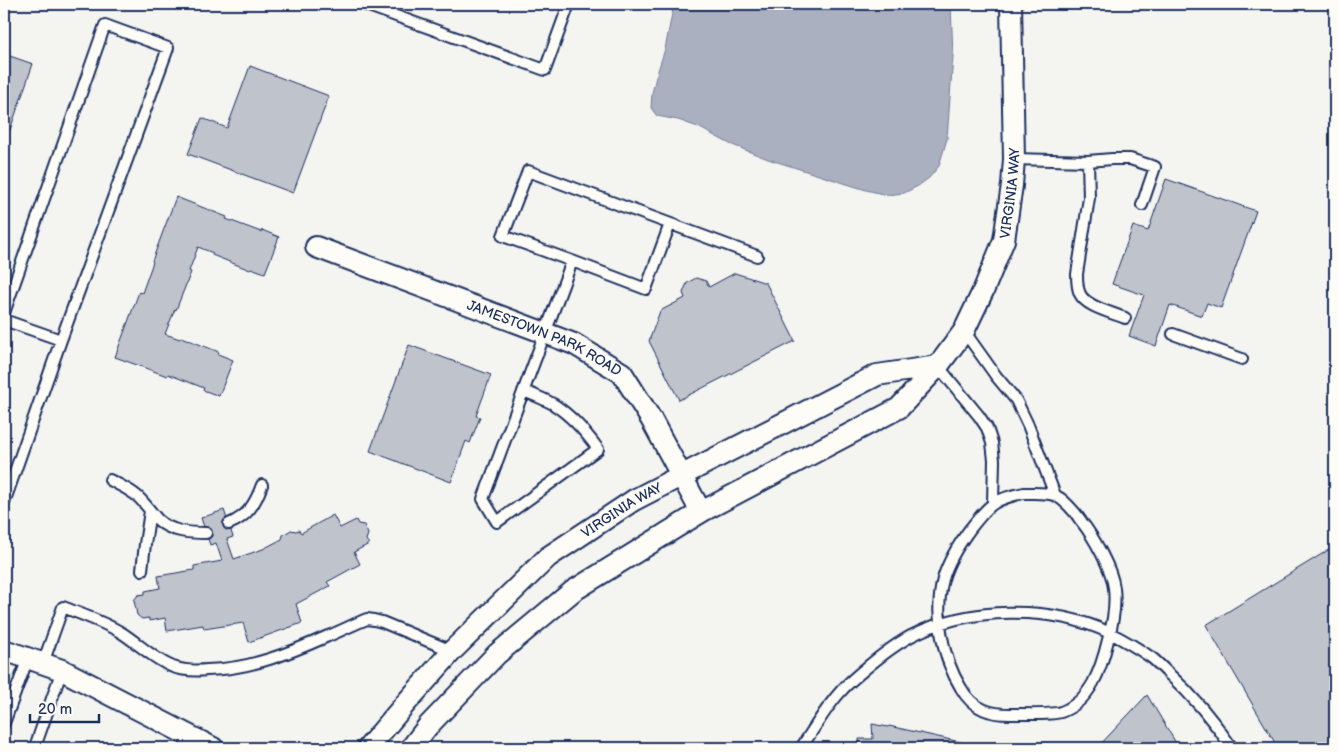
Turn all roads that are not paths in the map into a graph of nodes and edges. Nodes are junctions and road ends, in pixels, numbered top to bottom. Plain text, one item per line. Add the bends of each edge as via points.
1 (363, 4) edge
2 (569, 4) edge
3 (1011, 4) edge
4 (1014, 159) junction
5 (1088, 161) junction
6 (1142, 205) dead end
7 (670, 224) junction
8 (316, 247) dead end
9 (757, 256) dead end
10 (572, 261) junction
11 (4, 313) edge
12 (1125, 318) dead end
13 (4, 320) edge
14 (964, 331) junction
15 (546, 334) junction
16 (1173, 334) dead end
17 (61, 340) junction
18 (1242, 359) dead end
19 (938, 366) junction
20 (524, 391) junction
21 (682, 475) junction
22 (110, 480) dead end
23 (262, 485) dead end
24 (1054, 495) junction
25 (993, 502) junction
26 (4, 503) edge
27 (150, 511) junction
28 (702, 512) junction
29 (229, 524) dead end
30 (206, 533) dead end
31 (142, 570) dead end
32 (941, 625) junction
33 (1110, 633) junction
34 (4, 650) edge
35 (452, 651) junction
36 (44, 664) junction
37 (4, 724) edge
38 (36, 744) dead end
39 (213, 748) edge
40 (368, 748) edge
41 (411, 748) edge
42 (801, 748) edge
43 (1232, 748) edge

1 - 2 lane via 545,70
3 - 4 street, VIRGINIA WAY
4 - 5 lane
4 - 14 street, VIRGINIA WAY via 1004,240
5 - 6 lane via 1130,160 1155,167
5 - 12 lane via 1089,198 1078,286 1084,300
7 - 9 lane
7 - 10 lane via 646,289
7 - 10 lane via 528,171 504,236
8 - 15 street, JAMESTOWN PARK ROAD
10 - 15 lane
11 - 17 lane via 105,25 168,48
13 - 17 lane
14 - 19 street, VIRGINIA WAY
14 - 24 lane via 1016,400
15 - 20 lane
15 - 21 street, JAMESTOWN PARK ROAD via 574,344 622,373
16 - 18 lane
17 - 26 lane
19 - 21 street, VIRGINIA WAY via 877,375
19 - 25 lane via 987,428 994,460
19 - 28 street, VIRGINIA WAY via 899,408
20 - 20 lane via 552,403 569,415 598,449 498,522 483,499
21 - 28 street, JAMESTOWN PARK ROAD
21 - 35 street, VIRGINIA WAY via 634,500 548,557
22 - 27 lane via 138,496
23 - 29 lane via 250,509 239,520
24 - 25 lane via 1024,493
24 - 33 lane via 1078,516 1105,562 1114,586 1115,607
25 - 32 lane via 949,563 941,591
27 - 30 lane via 168,527 189,533
27 - 31 lane
28 - 41 street, VIRGINIA WAY via 573,591 497,654
32 - 33 lane via 977,616 1019,612 1065,619
32 - 33 lane via 944,647 961,690 977,706 1000,714 1059,713 1080,700 1098,674
32 - 42 lane via 912,636 849,682
33 - 43 lane via 1153,659 1202,708
34 - 36 street
35 - 36 lane via 367,620 270,659 216,670 192,670 174,667 121,632 63,607
35 - 40 street, VIRGINIA WAY
36 - 37 lane
36 - 38 lane
36 - 39 street

